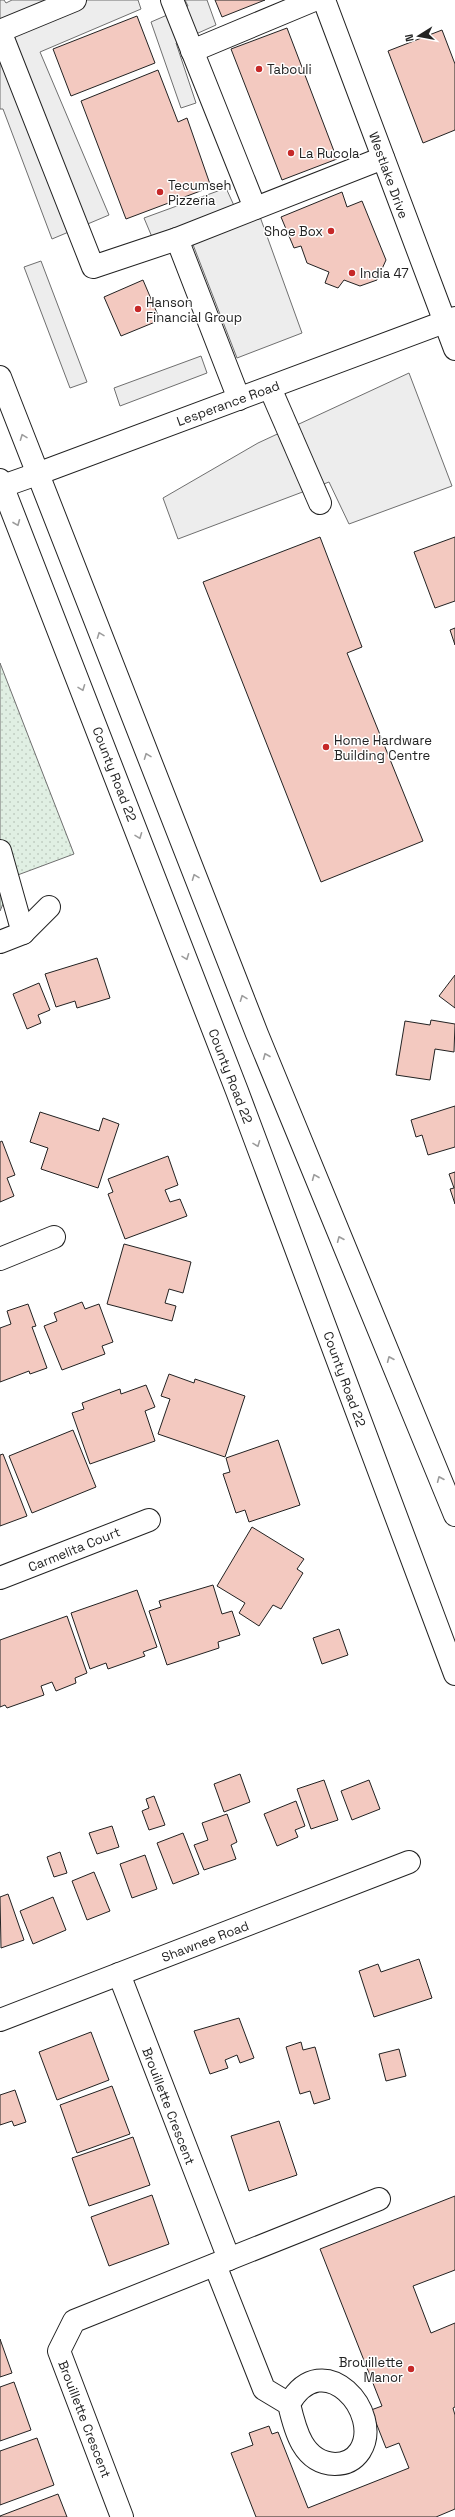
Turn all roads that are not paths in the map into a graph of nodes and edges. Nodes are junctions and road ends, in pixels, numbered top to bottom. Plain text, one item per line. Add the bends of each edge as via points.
1 (75, 0) edge
2 (172, 0) edge
3 (314, 0) edge
4 (324, 0) edge
5 (0, 31) edge
6 (192, 51) junction
7 (383, 158) junction
8 (255, 208) junction
9 (177, 239) junction
10 (450, 320) edge
11 (455, 349) edge
12 (0, 377) edge
13 (270, 388) junction
14 (239, 399) junction
15 (37, 474) junction
16 (1, 485) edge
17 (320, 503) dead end
18 (0, 851) edge
19 (49, 907) dead end
20 (23, 933) junction
21 (0, 942) edge
22 (54, 1237) dead end
23 (0, 1259) edge
24 (455, 1515) edge
25 (149, 1520) dead end
26 (0, 1578) edge
27 (455, 1674) edge
28 (409, 1862) dead end
29 (119, 1974) junction
30 (0, 2020) edge
31 (379, 2199) dead end
32 (222, 2262) junction
33 (289, 2404) dead end
34 (122, 2517) edge

1 - 5 main road
2 - 6 main road
3 - 6 main road
4 - 7 main road, Westlake Drive
5 - 9 main road via 92,267
6 - 8 main road
7 - 8 main road
7 - 10 main road, Westlake Drive
8 - 9 main road
9 - 14 main road
10 - 11 main road, Westlake Drive
10 - 13 main road, Lesperance Road
15 -> 12 main road
13 - 14 main road, Lesperance Road
13 - 17 main road
14 - 15 main road, Lesperance Road
15 - 16 main road, Lesperance Road
24 -> 15 main road via 257,1034
16 -> 27 main road, County Road 22 via 234,1083
18 - 20 main road
19 - 20 main road
20 - 21 main road
22 - 23 main road
25 - 26 main road, Carmelita Court
28 - 29 main road, Shawnee Road
29 - 30 main road, Shawnee Road
29 - 32 main road, Brouillette Crescent
31 - 32 main road, Brouillette Crescent
32 - 33 main road via 264,2389
32 - 34 main road, Brouillette Crescent via 74,2321 58,2351

